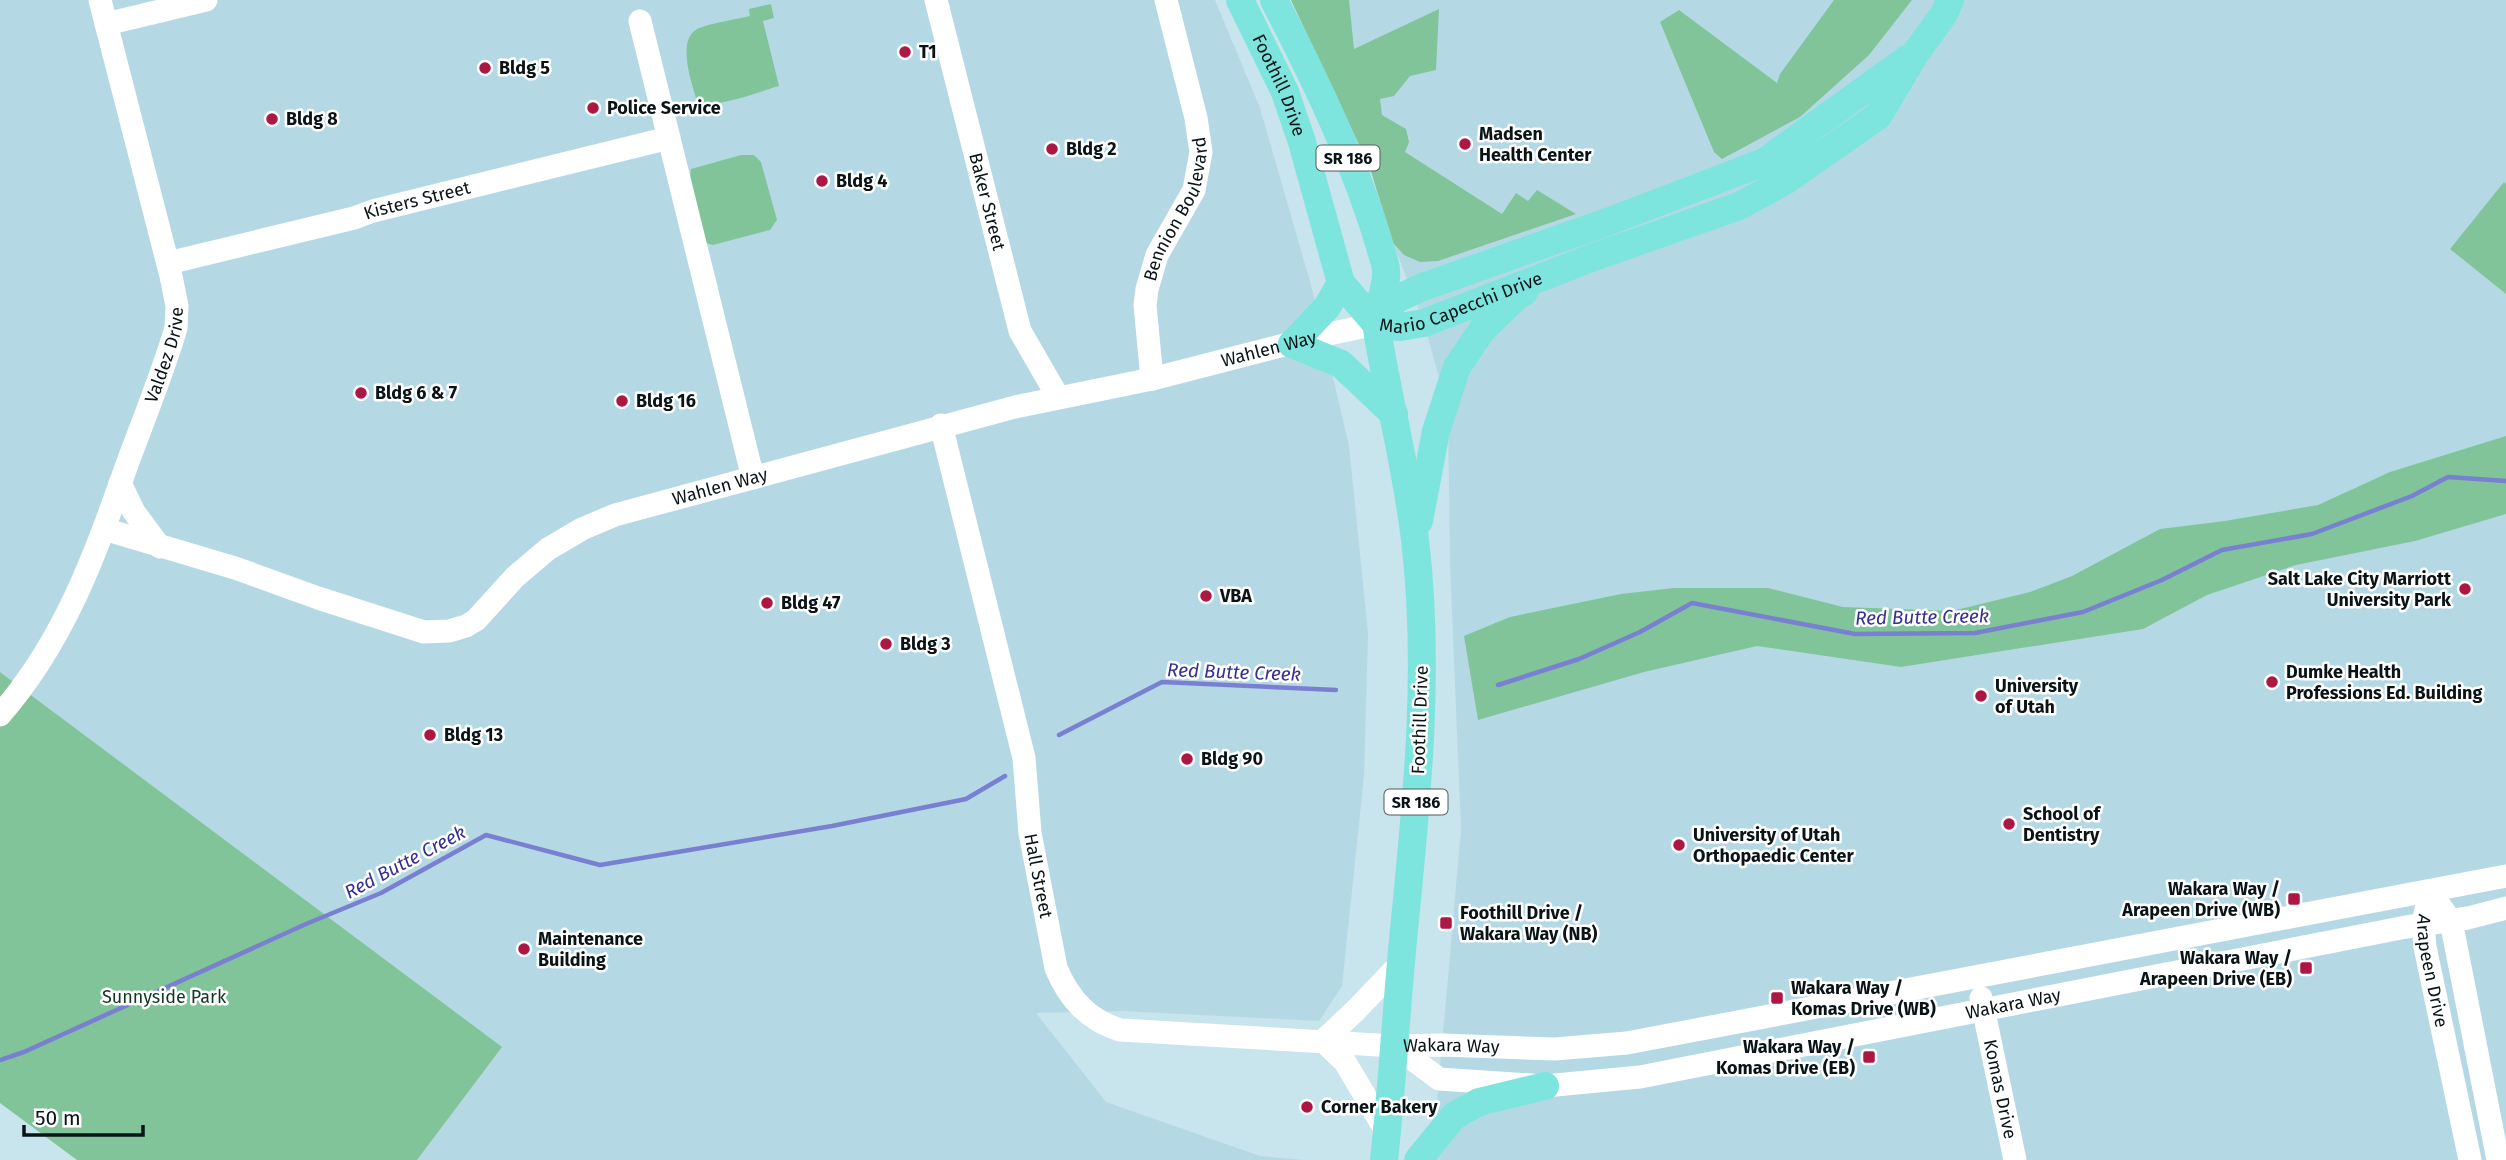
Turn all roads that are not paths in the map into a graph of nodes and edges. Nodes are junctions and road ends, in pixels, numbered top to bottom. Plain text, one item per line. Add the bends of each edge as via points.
1 (100, 0) edge
2 (206, 0) edge
3 (936, 0) edge
4 (1166, 0) edge
5 (1240, 0) edge
6 (1275, 0) edge
7 (1950, 0) edge
8 (640, 21) dead end
9 (106, 24) junction
10 (1915, 54) junction
11 (669, 138) junction
12 (1594, 257) junction
13 (168, 263) junction
14 (1341, 283) junction
15 (1376, 324) junction
16 (1292, 344) junction
17 (1152, 379) junction
18 (1058, 397) junction
19 (1394, 414) junction
20 (940, 425) junction
21 (752, 478) junction
22 (120, 483) junction
23 (104, 529) junction
24 (1415, 541) junction
25 (160, 547) junction
26 (0, 715) edge
27 (2506, 876) edge
28 (2429, 891) junction
29 (2506, 908) edge
30 (2451, 921) junction
31 (2423, 924) junction
32 (1401, 963) junction
33 (1977, 978) junction
34 (1983, 1010) junction
35 (1323, 1041) junction
36 (1395, 1046) junction
37 (1545, 1086) junction
38 (1385, 1147) edge
39 (1418, 1160) edge
40 (2015, 1160) edge
41 (2470, 1160) edge
42 (2498, 1160) edge

1 - 9 street, Valdez Drive
2 - 9 street
3 - 18 street, Baker Street via 1020,331
4 - 17 street, Bennion Boulevard via 1201,152 1194,190 1157,255 1147,289
5 - 14 main road, Foothill Drive / SR 186 via 1285,92
6 - 15 main road, Foothill Drive / SR 186 via 1331,114 1387,269
7 - 10 main road, Mario Capecchi Drive
8 - 11 street
9 - 13 street, Valdez Drive
10 - 12 main road, Mario Capecchi Drive via 1878,116 1785,181 1739,206
10 - 15 main road, Mario Capecchi Drive via 1764,162 1420,288 1395,300
11 - 13 street, Kisters Street
11 - 21 street
12 - 15 main road, Mario Capecchi Drive via 1424,323
12 - 24 main road via 1517,296 1482,330 1457,367 1436,430
13 - 22 street, Valdez Drive via 177,306 176,328
14 - 15 main road, Foothill Drive / SR 186
14 - 16 main road via 1327,307
15 - 16 street, Wahlen Way
15 - 19 main road, Foothill Drive / SR 186
16 - 17 street, Wahlen Way
16 - 19 main road via 1341,364
17 - 18 street, Wahlen Way
18 - 20 street, Wahlen Way
19 - 24 main road, Foothill Drive / SR 186
20 - 21 street, Wahlen Way
20 - 35 street, Hall Street via 1024,758 1030,833 1052,951 1069,996 1090,1015 1120,1030
21 - 25 street, Wahlen Way via 615,515 582,529 531,562 476,620 449,631 424,632
22 - 23 street, Valdez Drive
22 - 25 street
23 - 25 street, Wahlen Way
23 - 26 street, Valdez Drive via 51,646
24 - 32 main road, Foothill Drive / SR 186 via 1422,657 1420,747
27 - 28 street, Wakara Way
28 - 30 street, Arapeen Drive
28 - 31 street, Arapeen Drive
28 - 33 street, Wakara Way
29 - 30 street, Wakara Way
30 - 31 street, Wakara Way
30 - 42 street, Arapeen Drive
31 - 34 street, Wakara Way
31 - 41 street, Arapeen Drive
32 - 35 street
32 - 36 main road, Foothill Drive / SR 186
33 - 34 street, Komas Drive
33 - 36 street, Wakara Way via 1627,1043 1555,1049
34 - 37 street, Wakara Way via 1664,1073
34 - 40 street, Komas Drive
35 - 36 street, Hall Street
35 - 38 street via 1345,1062
36 - 37 street, Wakara Way via 1439,1079
36 - 38 main road, Foothill Drive / SR 186
37 - 39 main road via 1479,1102 1454,1116

